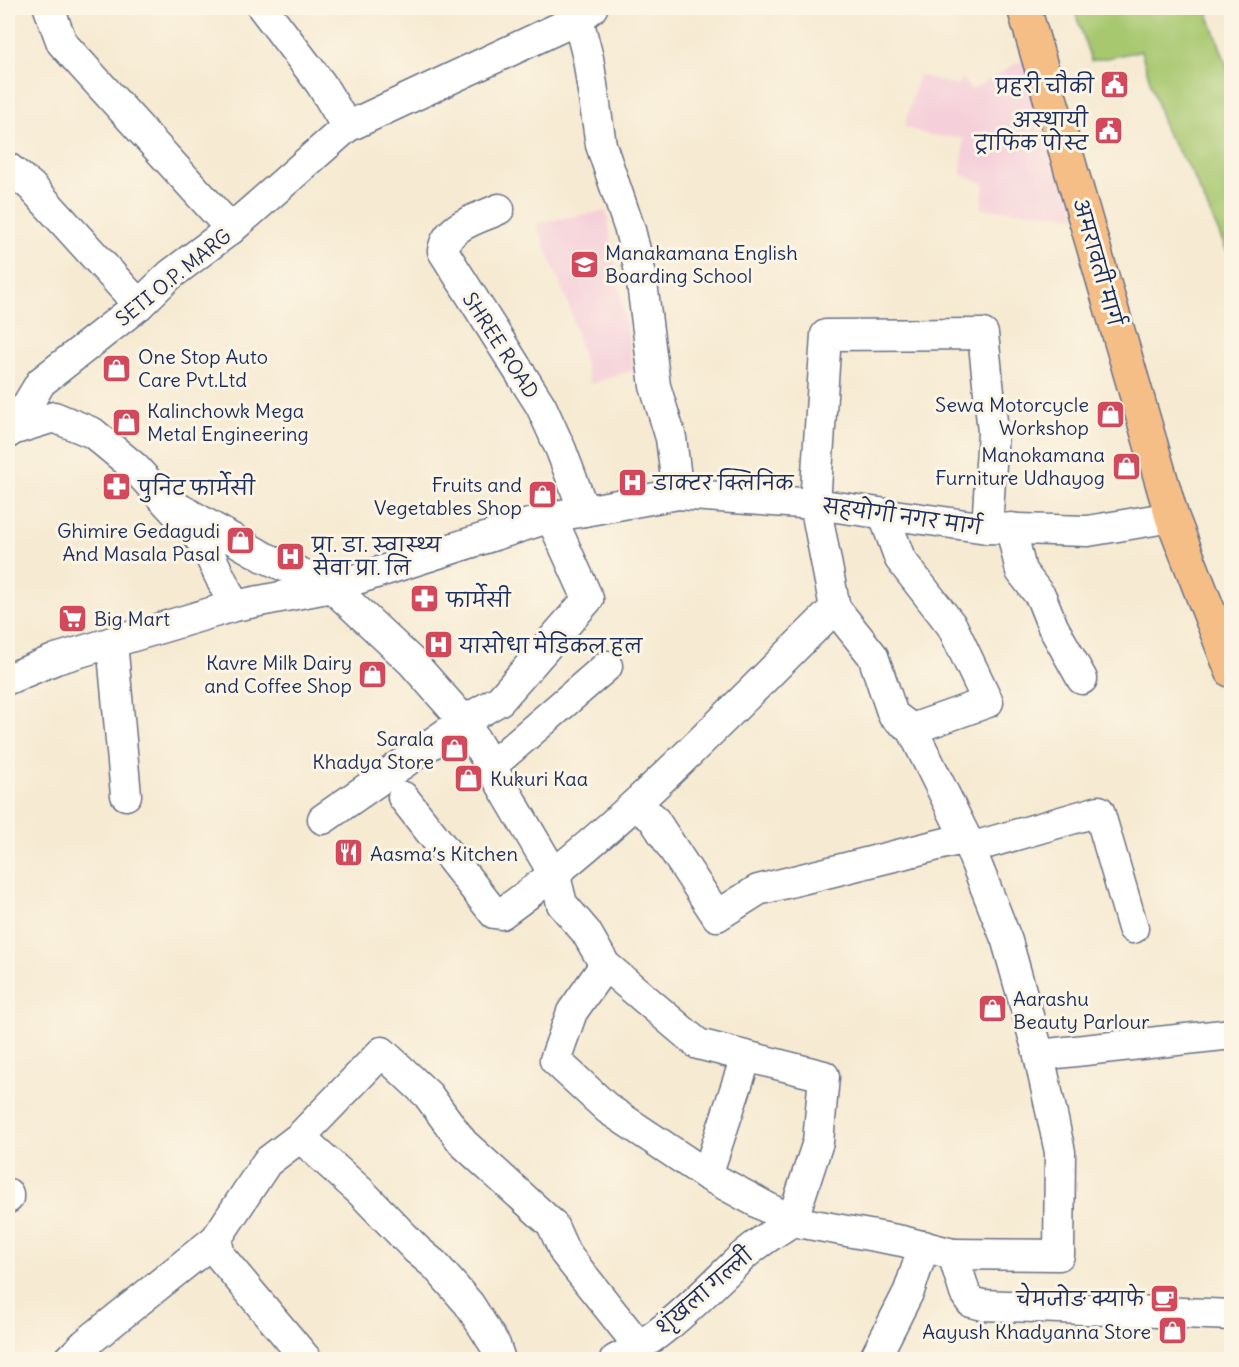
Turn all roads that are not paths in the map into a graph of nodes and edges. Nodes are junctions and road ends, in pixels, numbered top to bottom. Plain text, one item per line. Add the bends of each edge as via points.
1 (49, 8) edge
2 (263, 8) edge
3 (1024, 8) edge
4 (585, 12) edge
5 (347, 127) junction
6 (8, 168) edge
7 (499, 209) dead end
8 (231, 230) junction
9 (139, 305) junction
10 (10, 432) edge
11 (678, 494) junction
12 (168, 502) junction
13 (814, 504) junction
14 (584, 511) junction
15 (884, 515) junction
16 (551, 517) junction
17 (1172, 517) junction
18 (999, 528) junction
19 (332, 587) junction
20 (234, 606) junction
21 (835, 608) junction
22 (112, 642) junction
23 (608, 666) dead end
24 (1232, 671) edge
25 (8, 679) edge
26 (1082, 679) dead end
27 (464, 721) junction
28 (912, 729) junction
29 (490, 767) junction
30 (126, 795) dead end
31 (403, 798) dead end
32 (635, 806) junction
33 (324, 819) dead end
34 (968, 843) junction
35 (555, 876) junction
36 (1133, 928) dead end
37 (604, 965) junction
38 (1232, 1034) edge
39 (1039, 1055) junction
40 (746, 1057) junction
41 (300, 1137) junction
42 (706, 1175) junction
43 (792, 1221) junction
44 (216, 1239) junction
45 (924, 1246) junction
46 (953, 1254) junction
47 (1232, 1315) edge
48 (621, 1356) edge
49 (69, 1359) edge
50 (307, 1359) edge
51 (500, 1359) edge
52 (874, 1359) edge

1 - 8 street via 62,43
2 - 5 street via 321,84
3 - 17 main road, अमरावती मार्ग
4 - 5 street, SETI O.P. MARG
4 - 11 street via 601,145 641,275 655,386 671,438
5 - 8 street, SETI O.P. MARG
6 - 9 street via 31,186
7 - 14 street, SHREE ROAD via 453,231 445,240 443,251 541,406
8 - 9 street, SETI O.P. MARG via 170,275
9 - 10 street, SETI O.P. MARG via 41,382
10 - 12 street via 54,417 93,433
11 - 13 street, सहयोगी नगर मार्ग
11 - 14 street, सहयोगी नगर मार्ग
12 - 19 street via 264,557
12 - 20 street via 204,543
13 - 15 street, सहयोगी नगर मार्ग
13 - 18 street via 826,335 983,334
13 - 21 street
14 - 16 street, सहयोगी नगर मार्ग
15 - 18 street, सहयोगी नगर मार्ग
15 - 28 street via 900,559 952,626 988,702
16 - 19 street, सहयोगी नगर मार्ग
16 - 27 street via 588,599 500,700
17 - 18 street, सहयोगी नगर मार्ग via 1088,531
17 - 24 main road, अमरावती मार्ग
18 - 26 street via 1021,571 1041,597
19 - 20 street, सहयोगी नगर मार्ग
19 - 27 street via 412,662
20 - 22 street, सहयोगी नगर मार्ग
21 - 28 street via 873,656 893,715
21 - 32 street
22 - 25 street, सहयोगी नगर मार्ग
22 - 30 street
23 - 29 street
27 - 29 street
27 - 33 street
28 - 34 street
29 - 35 street
31 - 35 street via 494,913 501,914
32 - 34 street via 653,818 717,916 758,890
32 - 35 street
34 - 36 street via 1099,811
34 - 39 street via 1007,941
35 - 37 street via 562,904 586,932
37 - 40 street via 698,1044
37 - 42 street via 572,1011 555,1060 608,1109
38 - 39 street
39 - 46 street via 1060,1152 1059,1255
40 - 42 street
40 - 43 street via 821,1074 826,1080 818,1142
41 - 44 street via 267,1162
41 - 48 street via 382,1052 428,1095 463,1143 552,1224
41 - 51 street via 435,1265 469,1304
42 - 43 street
43 - 45 street
43 - 48 street, शृंखला गल्ली via 742,1257 710,1291
44 - 49 street
44 - 50 street via 220,1256
45 - 46 street
45 - 52 street via 909,1291
46 - 47 street via 965,1293 971,1302 983,1305

